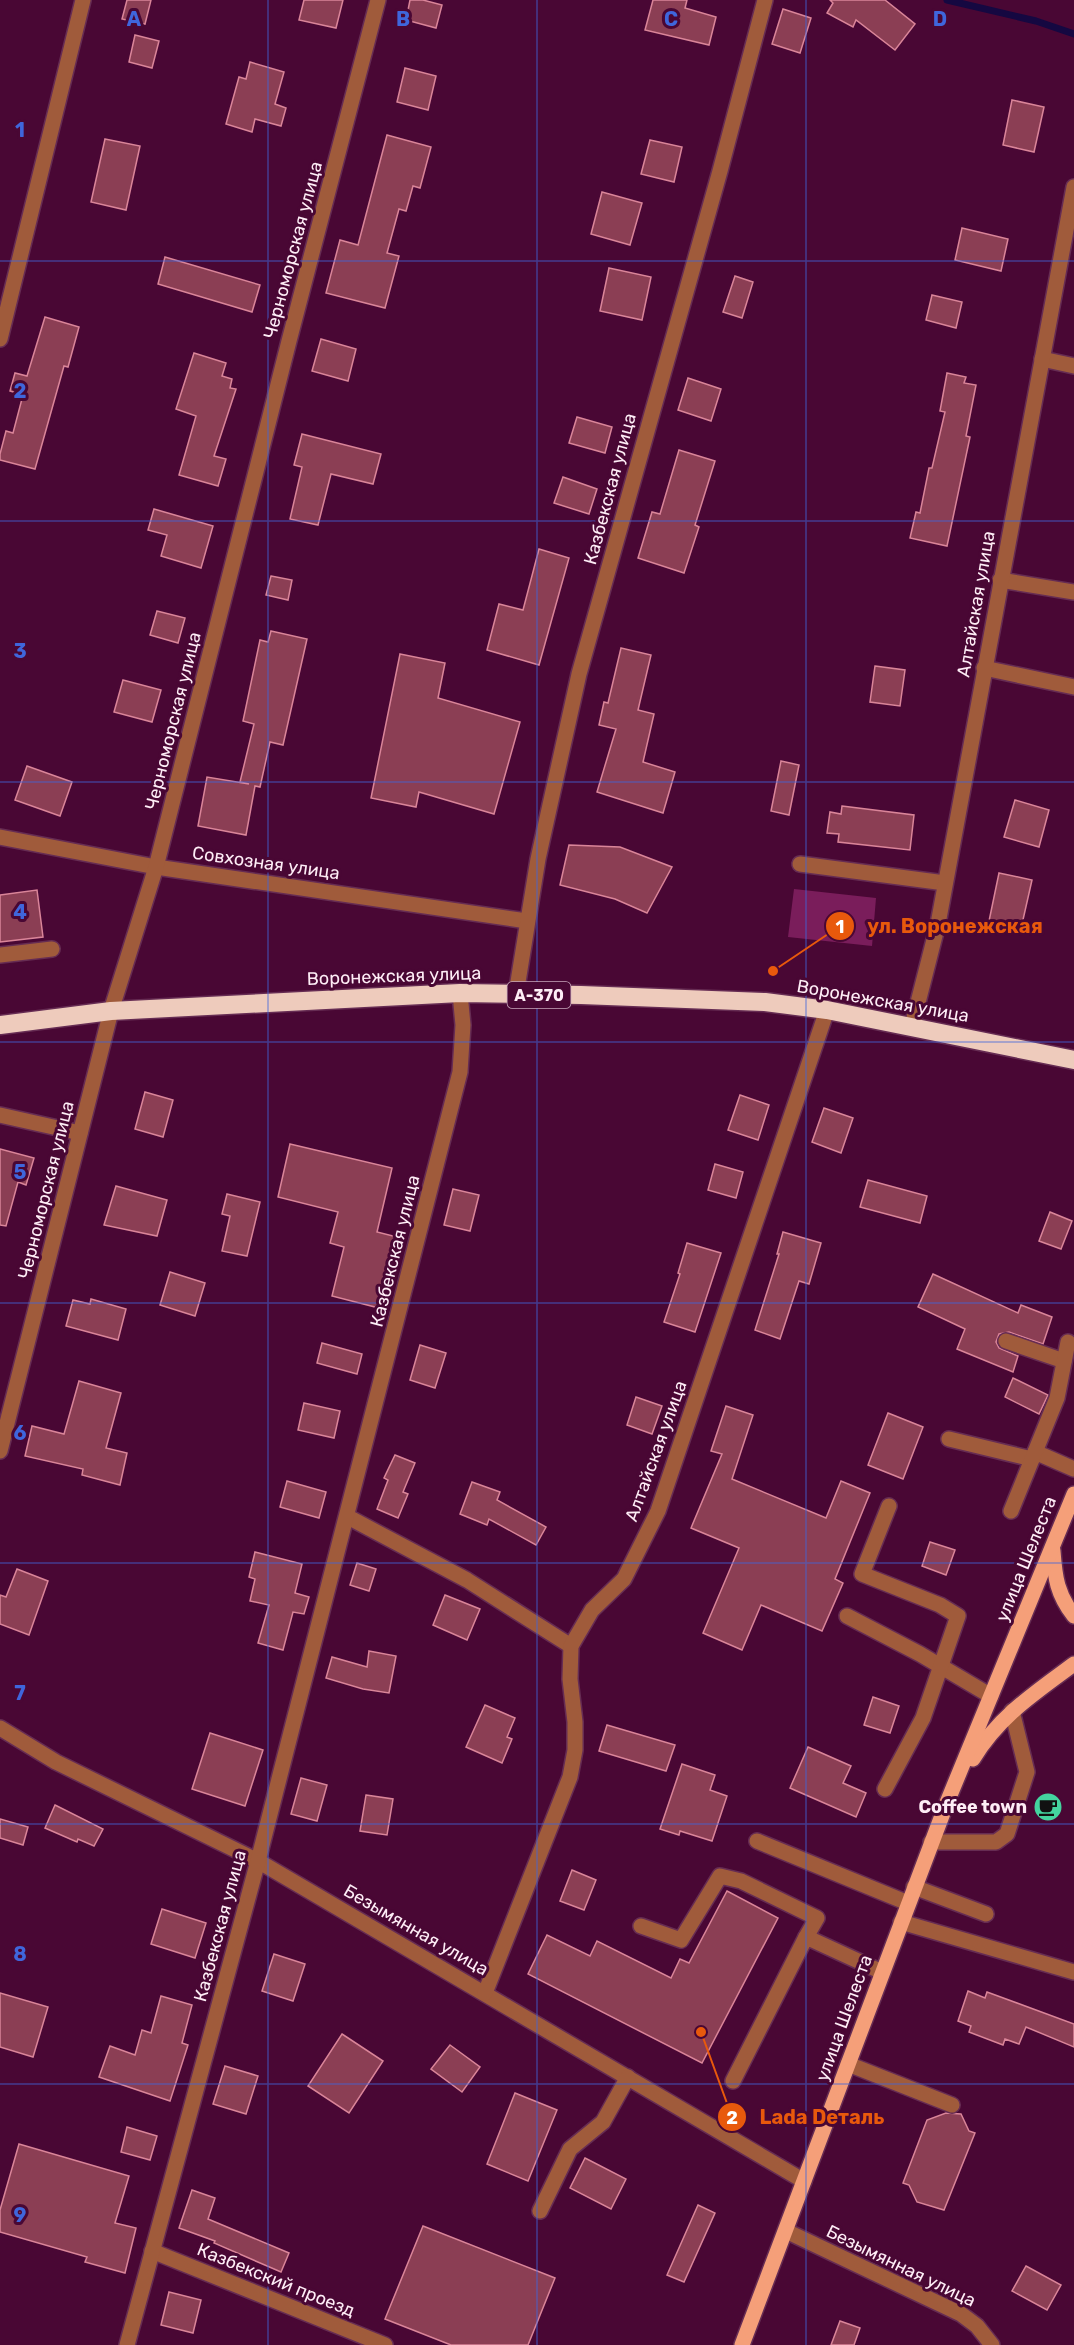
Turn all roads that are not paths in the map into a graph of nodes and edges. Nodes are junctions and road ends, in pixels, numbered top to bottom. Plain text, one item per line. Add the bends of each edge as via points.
1 (83, 0) edge
2 (378, 0) edge
3 (765, 0) edge
4 (1074, 187) edge
5 (0, 339) edge
6 (1042, 359) junction
7 (1074, 366) edge
8 (1000, 580) junction
9 (1074, 592) edge
10 (984, 668) junction
11 (1074, 687) edge
12 (0, 837) edge
13 (800, 864) dead end
14 (156, 867) junction
15 (945, 883) junction
16 (527, 921) junction
17 (52, 950) dead end
18 (0, 956) edge
19 (460, 993) junction
20 (516, 994) junction
21 (827, 1010) junction
22 (111, 1011) junction
23 (0, 1025) edge
24 (912, 1026) junction
25 (1074, 1060) edge
26 (0, 1115) edge
27 (80, 1133) junction
28 (1006, 1341) dead end
29 (1068, 1342) dead end
30 (1064, 1361) junction
31 (949, 1439) dead end
32 (0, 1451) edge
33 (1034, 1455) junction
34 (1074, 1469) edge
35 (1074, 1494) edge
36 (889, 1506) dead end
37 (1011, 1511) dead end
38 (348, 1517) junction
39 (1052, 1548) junction
40 (847, 1616) dead end
41 (1074, 1616) edge
42 (571, 1646) junction
43 (1074, 1664) edge
44 (940, 1665) junction
45 (991, 1696) junction
46 (1012, 1711) junction
47 (0, 1728) edge
48 (885, 1789) dead end
49 (946, 1806) junction
50 (757, 1841) dead end
51 (932, 1842) junction
52 (258, 1861) junction
53 (914, 1887) junction
54 (908, 1903) junction
55 (986, 1914) dead end
56 (901, 1922) junction
57 (641, 1926) dead end
58 (806, 1937) junction
59 (882, 1972) junction
60 (1074, 1972) edge
61 (485, 1993) junction
62 (848, 2064) junction
63 (628, 2077) junction
64 (733, 2082) dead end
65 (952, 2105) dead end
66 (804, 2181) junction
67 (540, 2211) dead end
68 (786, 2231) junction
69 (152, 2251) junction
70 (126, 2345) edge
71 (385, 2345) edge
72 (742, 2345) edge
73 (992, 2345) edge

1 - 5 street
2 - 14 street, Черноморская улица
3 - 16 street, Казбекская улица via 579,674
4 - 6 street, Алтайская улица
6 - 7 street
6 - 8 street, Алтайская улица
8 - 9 street
8 - 10 street, Алтайская улица
10 - 11 street
10 - 15 street, Алтайская улица
12 - 14 street, Совхозная улица
13 - 15 street
14 - 16 street, Совхозная улица
14 - 22 street, Черноморская улица
15 - 24 street, Алтайская улица
16 - 20 street, Казбекская улица
17 - 18 street
19 - 20 highway, Воронежская улица / А-370
19 - 22 highway, Воронежская улица / А-370
19 - 38 street, Казбекская улица via 460,1072
20 - 21 highway, Воронежская улица / А-370 via 765,1002
21 - 24 highway, Воронежская улица / А-370
21 - 42 street, Алтайская улица via 658,1511 624,1579 592,1610
22 - 23 highway, Воронежская улица / А-370
22 - 27 street, Черноморская улица
24 - 25 highway, Воронежская улица / А-370
26 - 27 street
27 - 32 street, Черноморская улица
28 - 30 street
29 - 30 street
30 - 33 street via 1057,1398
31 - 33 street
33 - 34 street
33 - 37 street
35 - 39 main road, улица Шелеста
36 - 44 street via 862,1574 958,1616
38 - 42 street via 467,1580
38 - 52 street, Казбекская улица
39 - 41 main road via 1062,1602
39 - 45 main road, улица Шелеста
40 - 44 street
42 - 61 street, Алтайская улица via 575,1750 570,1777
43 - 46 main road, улица Шелеста
44 - 45 street
44 - 48 street via 923,1718
45 - 49 main road, улица Шелеста
46 - 49 main road, улица Шелеста via 981,1745
46 - 51 street via 1027,1772 1007,1834 996,1842
47 - 52 street, Безымянная улица via 56,1762
49 - 51 main road, улица Шелеста
50 - 54 street
51 - 53 main road, улица Шелеста
52 - 61 street, Безымянная улица
52 - 69 street, Казбекская улица
53 - 54 main road, улица Шелеста
53 - 55 street
54 - 56 main road, улица Шелеста
56 - 59 main road, улица Шелеста
56 - 60 street
57 - 58 street via 681,1940 720,1876 741,1881 817,1918
58 - 59 street
58 - 64 street
59 - 62 main road, улица Шелеста
61 - 63 street, Безымянная улица
62 - 65 street
62 - 66 main road, улица Шелеста
63 - 66 street, Безымянная улица
63 - 67 street via 603,2122 570,2149
66 - 68 main road, улица Шелеста
68 - 72 main road, улица Шелеста
68 - 73 street, Безымянная улица via 961,2314
69 - 70 street, Казбекская улица
69 - 71 street, Казбекский проезд

